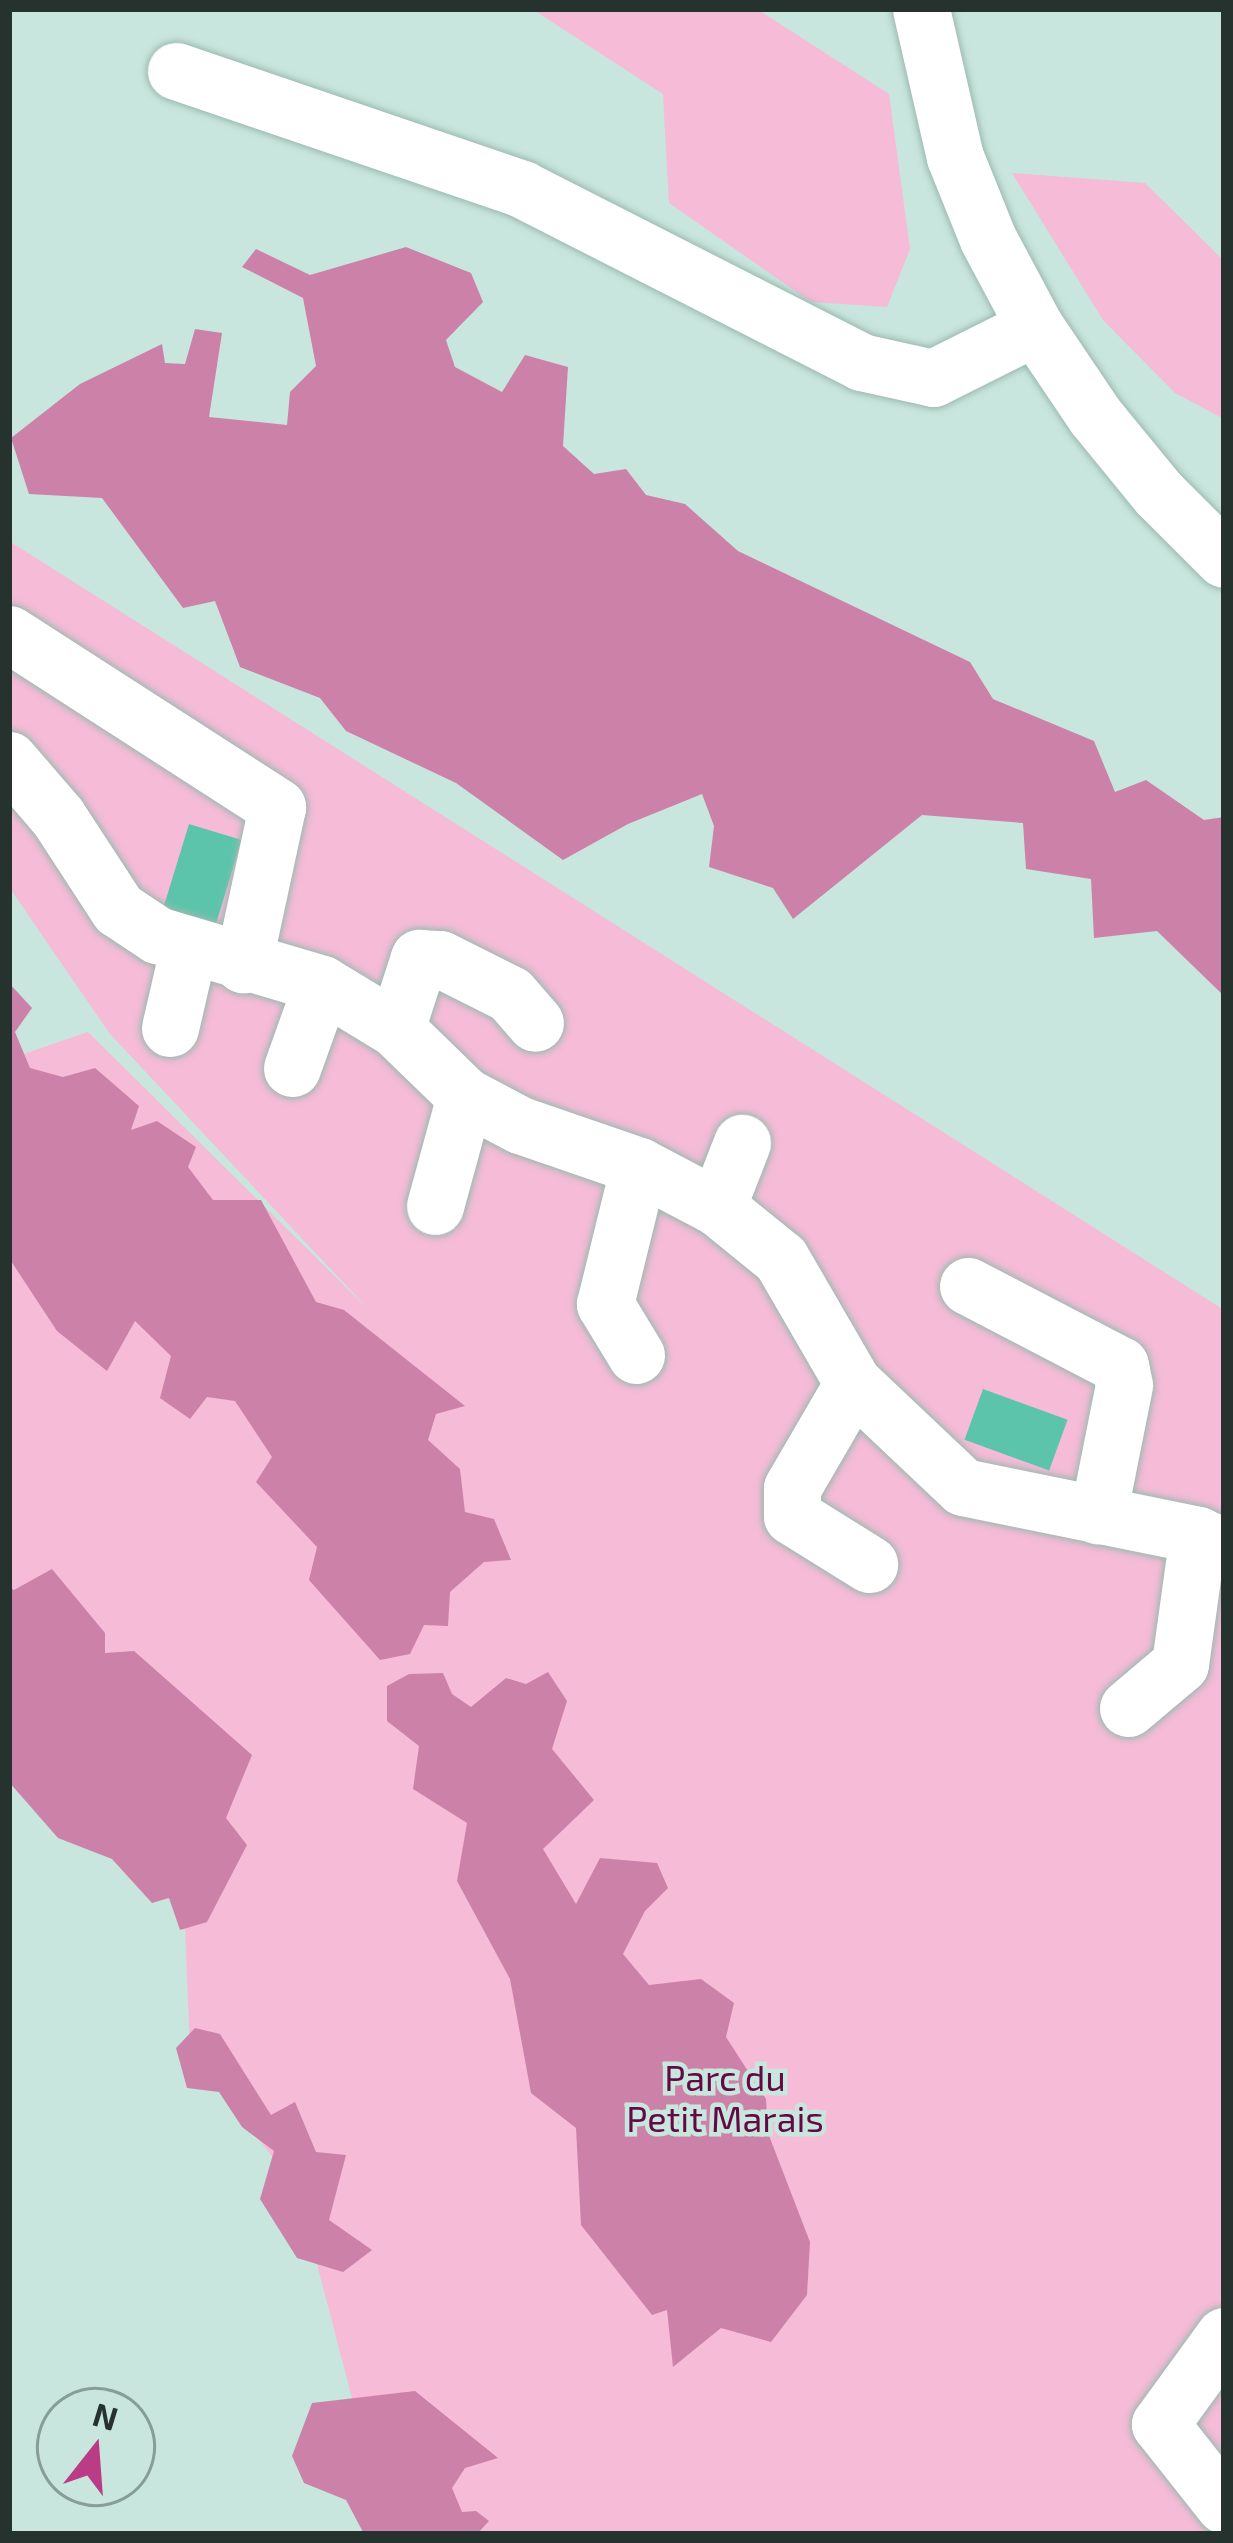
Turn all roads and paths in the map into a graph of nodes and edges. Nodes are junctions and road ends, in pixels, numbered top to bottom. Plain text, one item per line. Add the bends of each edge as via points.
1 (921, 9) edge
2 (176, 71) dead end
3 (1036, 327) junction
4 (1224, 559) edge
5 (9, 634) edge
6 (9, 760) edge
7 (189, 946) junction
8 (243, 964) junction
9 (322, 984) junction
10 (535, 1023) dead end
11 (170, 1028) dead end
12 (396, 1029) junction
13 (292, 1068) dead end
14 (465, 1096) junction
15 (742, 1143) dead end
16 (639, 1166) junction
17 (435, 1205) dead end
18 (717, 1207) junction
19 (968, 1286) dead end
20 (636, 1354) dead end
21 (853, 1383) junction
22 (1098, 1515) junction
23 (1211, 1541) edge
24 (869, 1564) dead end
25 (1128, 1708) dead end
26 (1224, 2336) edge
27 (1224, 2505) edge

1 - 3 street via 955,157
2 - 3 street via 522,189 861,362 933,378
3 - 4 street via 1095,416
5 - 8 street via 278,807
6 - 7 street via 118,909
7 - 8 street
7 - 11 street
8 - 9 street
9 - 12 street
9 - 13 street
10 - 12 street via 510,994 440,959 418,958
12 - 14 street
14 - 16 street via 520,1125
14 - 17 street
15 - 18 street
16 - 18 street
16 - 20 street via 604,1304
18 - 21 street via 781,1259
19 - 22 street via 1120,1365 1124,1384
21 - 22 street via 963,1487
21 - 24 street via 792,1488 793,1516
22 - 23 street
23 - 25 street via 1180,1664
26 - 27 street via 1160,2425

